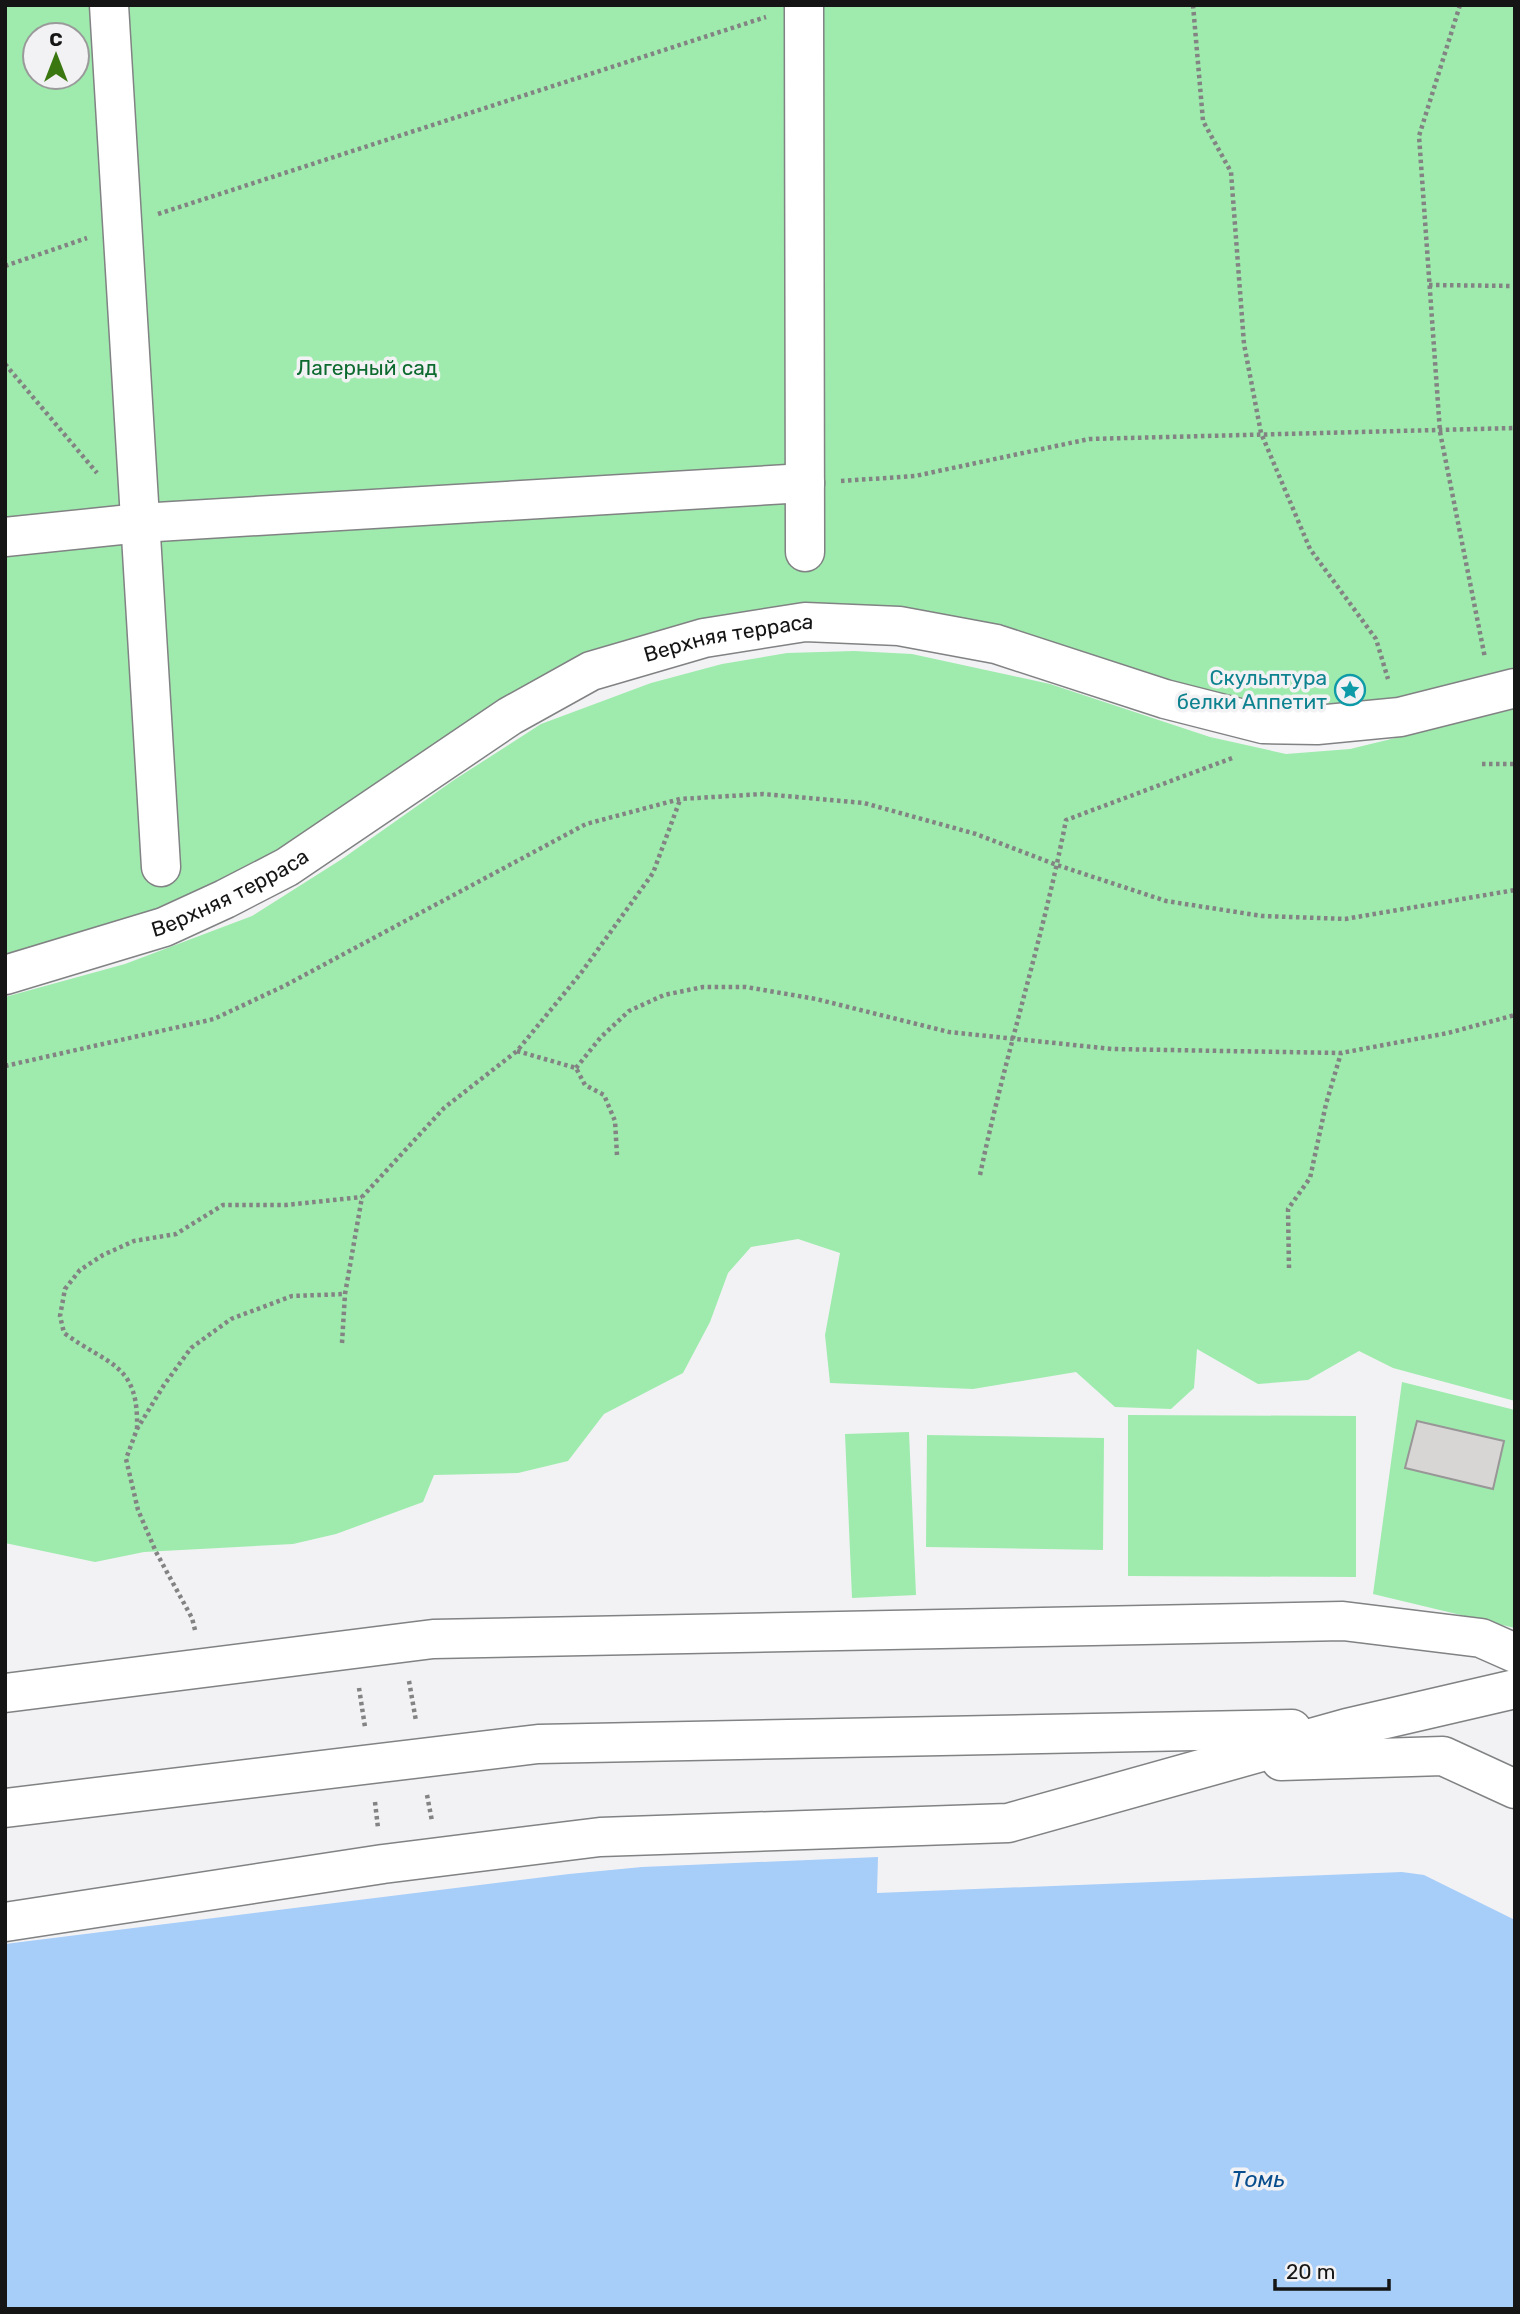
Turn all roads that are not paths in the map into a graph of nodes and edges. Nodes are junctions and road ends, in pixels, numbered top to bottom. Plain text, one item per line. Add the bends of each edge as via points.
1 (109, 5) edge
2 (790, 10) edge
3 (805, 483) junction
4 (140, 523) junction
5 (5, 537) edge
6 (806, 552) dead end
7 (1503, 690) edge
8 (161, 867) dead end
9 (5, 975) edge
10 (1515, 1653) edge
11 (1515, 1689) edge
12 (5, 1693) edge
13 (1347, 1728) junction
14 (1223, 1762) junction
15 (1515, 1789) edge
16 (5, 1808) edge
17 (5, 1922) edge

1 - 4 street
2 - 3 street
3 - 4 street
3 - 6 street
4 - 5 street
4 - 8 street
7 - 9 street, Верхняя терраса via 1399,717 1317,725 1263,724 1152,695 996,644 898,626 806,622 704,638 591,671 510,716 287,867 225,899 164,927
10 - 12 street via 1481,1638 1343,1621 433,1639
11 - 13 street
13 - 14 street
13 - 16 street via 538,1744
14 - 15 street via 1443,1756
14 - 17 street via 1007,1823 600,1837 383,1864

